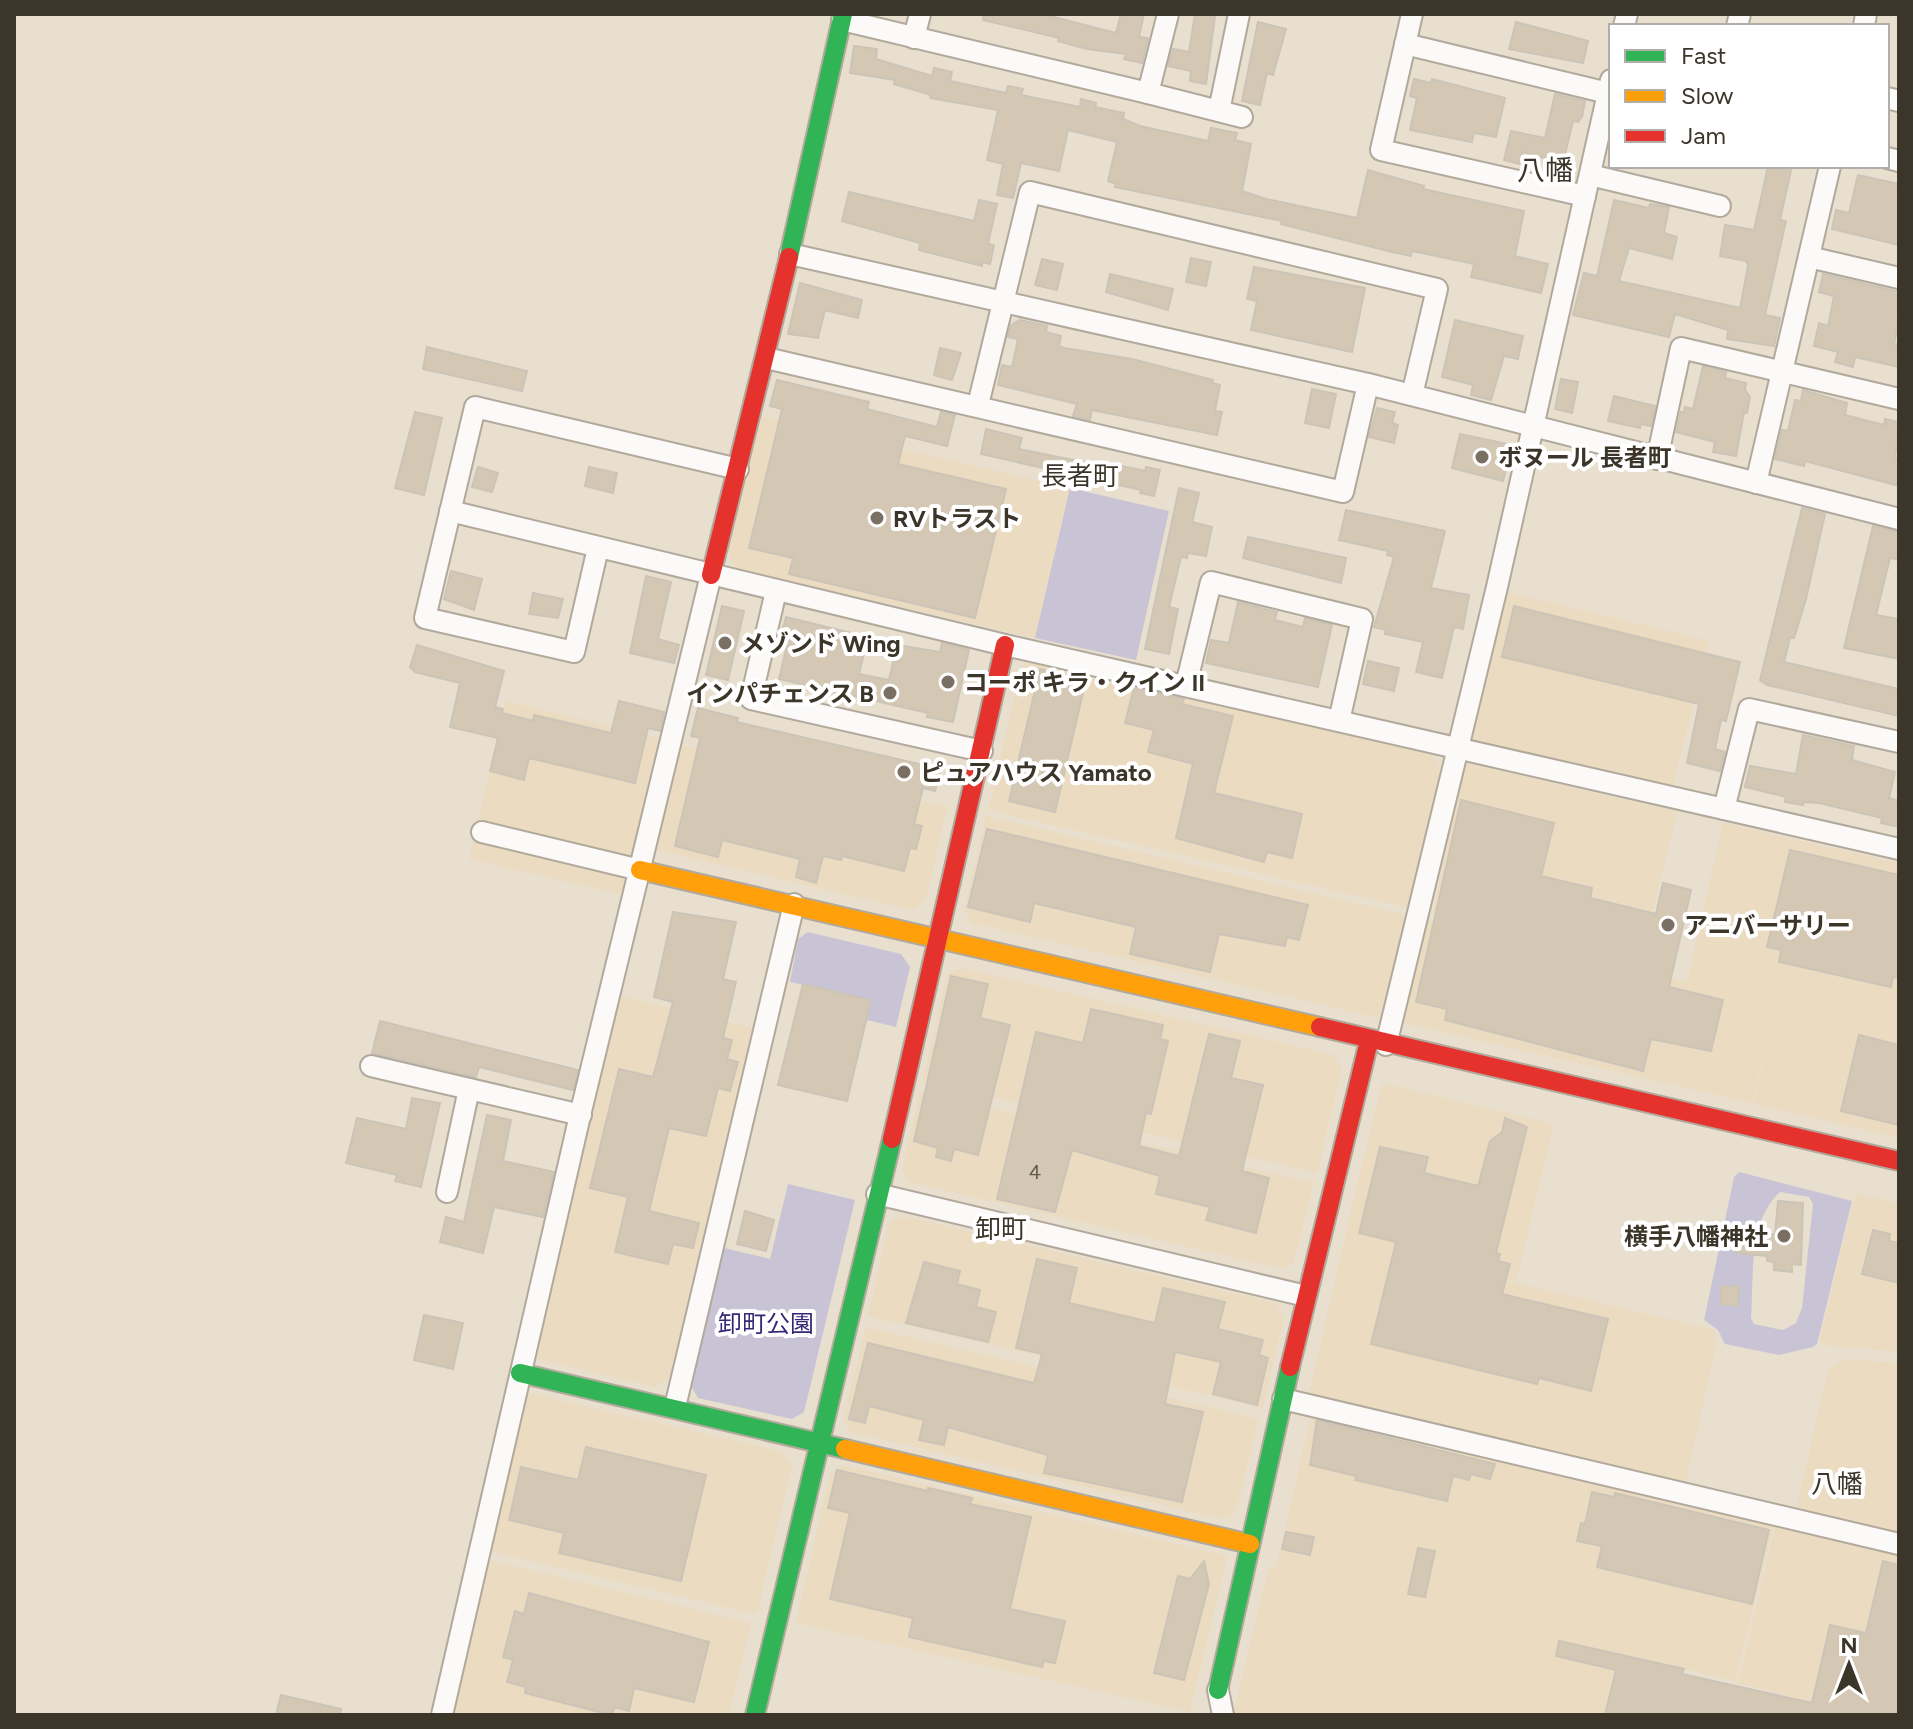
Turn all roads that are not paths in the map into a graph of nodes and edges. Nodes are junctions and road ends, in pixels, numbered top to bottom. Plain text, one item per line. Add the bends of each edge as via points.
1 (920, 14) edge
2 (1168, 14) edge
3 (1239, 14) edge
4 (1412, 14) edge
5 (842, 17) edge
6 (914, 38) junction
7 (1405, 44) junction
8 (1609, 86) edge
9 (1609, 90) edge
10 (1148, 93) junction
11 (1219, 111) junction
12 (1242, 117) dead end
13 (1830, 168) edge
14 (1590, 175) junction
15 (1585, 196) junction
16 (1720, 206) dead end
17 (790, 254) junction
18 (1809, 257) junction
19 (1899, 278) edge
20 (1004, 301) junction
21 (766, 358) junction
22 (1782, 371) junction
23 (1368, 384) junction
24 (1412, 395) junction
25 (1899, 399) edge
26 (978, 405) junction
27 (1534, 427) junction
28 (1657, 459) junction
29 (738, 469) junction
30 (1756, 483) junction
31 (450, 511) junction
32 (1899, 519) edge
33 (598, 548) junction
34 (711, 575) junction
35 (776, 591) junction
36 (1005, 645) junction
37 (1186, 685) junction
38 (1339, 721) junction
39 (1899, 742) edge
40 (1456, 749) junction
41 (982, 751) junction
42 (1724, 809) junction
43 (482, 832) dead end
44 (1899, 849) edge
45 (640, 870) junction
46 (794, 904) junction
47 (939, 940) junction
48 (1377, 1043) junction
49 (371, 1066) dead end
50 (469, 1089) junction
51 (581, 1115) junction
52 (1899, 1161) edge
53 (447, 1192) dead end
54 (877, 1194) junction
55 (1306, 1296) junction
56 (520, 1373) junction
57 (1283, 1399) junction
58 (675, 1407) junction
59 (819, 1445) junction
60 (1250, 1544) junction
61 (1899, 1544) edge
62 (1218, 1690) joint
63 (442, 1715) edge
64 (755, 1715) edge
65 (1223, 1715) edge

1 - 6 street
2 - 10 street
3 - 11 street
4 - 7 street
5 - 6 street
5 - 17 street
6 - 10 street
7 - 8 street
7 - 15 street via 1381,150
9 - 14 street
10 - 11 street
11 - 12 street
13 - 18 street
14 - 15 street
14 - 16 street
15 - 27 street
17 - 20 street
17 - 21 street
18 - 19 street
18 - 22 street
20 - 23 street
20 - 24 street via 1030,192 1437,289
20 - 26 street
21 - 26 street
21 - 29 street
22 - 25 street
22 - 28 street via 1681,348
22 - 30 street
23 - 24 street
23 - 26 street via 1343,492
24 - 27 street
27 - 28 street
27 - 40 street
28 - 30 street
29 - 31 street via 475,407
29 - 34 street
30 - 32 street
31 - 33 street
31 - 33 street via 425,618 574,652
33 - 34 street
34 - 35 street
34 - 45 street
35 - 36 street
35 - 41 street via 751,699
36 - 37 street
36 - 41 street
37 - 38 street
37 - 38 street via 1211,582 1362,619
38 - 40 street
39 - 42 street via 1749,709
40 - 42 street
40 - 48 street
41 - 47 street
42 - 44 street
43 - 45 street
45 - 46 street
45 - 51 street
46 - 47 street
46 - 58 street
47 - 48 street
47 - 54 street
48 - 52 street
48 - 55 street
49 - 50 street
50 - 51 street
50 - 53 street
51 - 56 street
54 - 55 street
54 - 59 street
55 - 57 street
56 - 58 street
56 - 63 street
57 - 60 street
57 - 61 street
58 - 59 street
59 - 60 street
59 - 64 street
60 - 62 street
62 - 65 street

